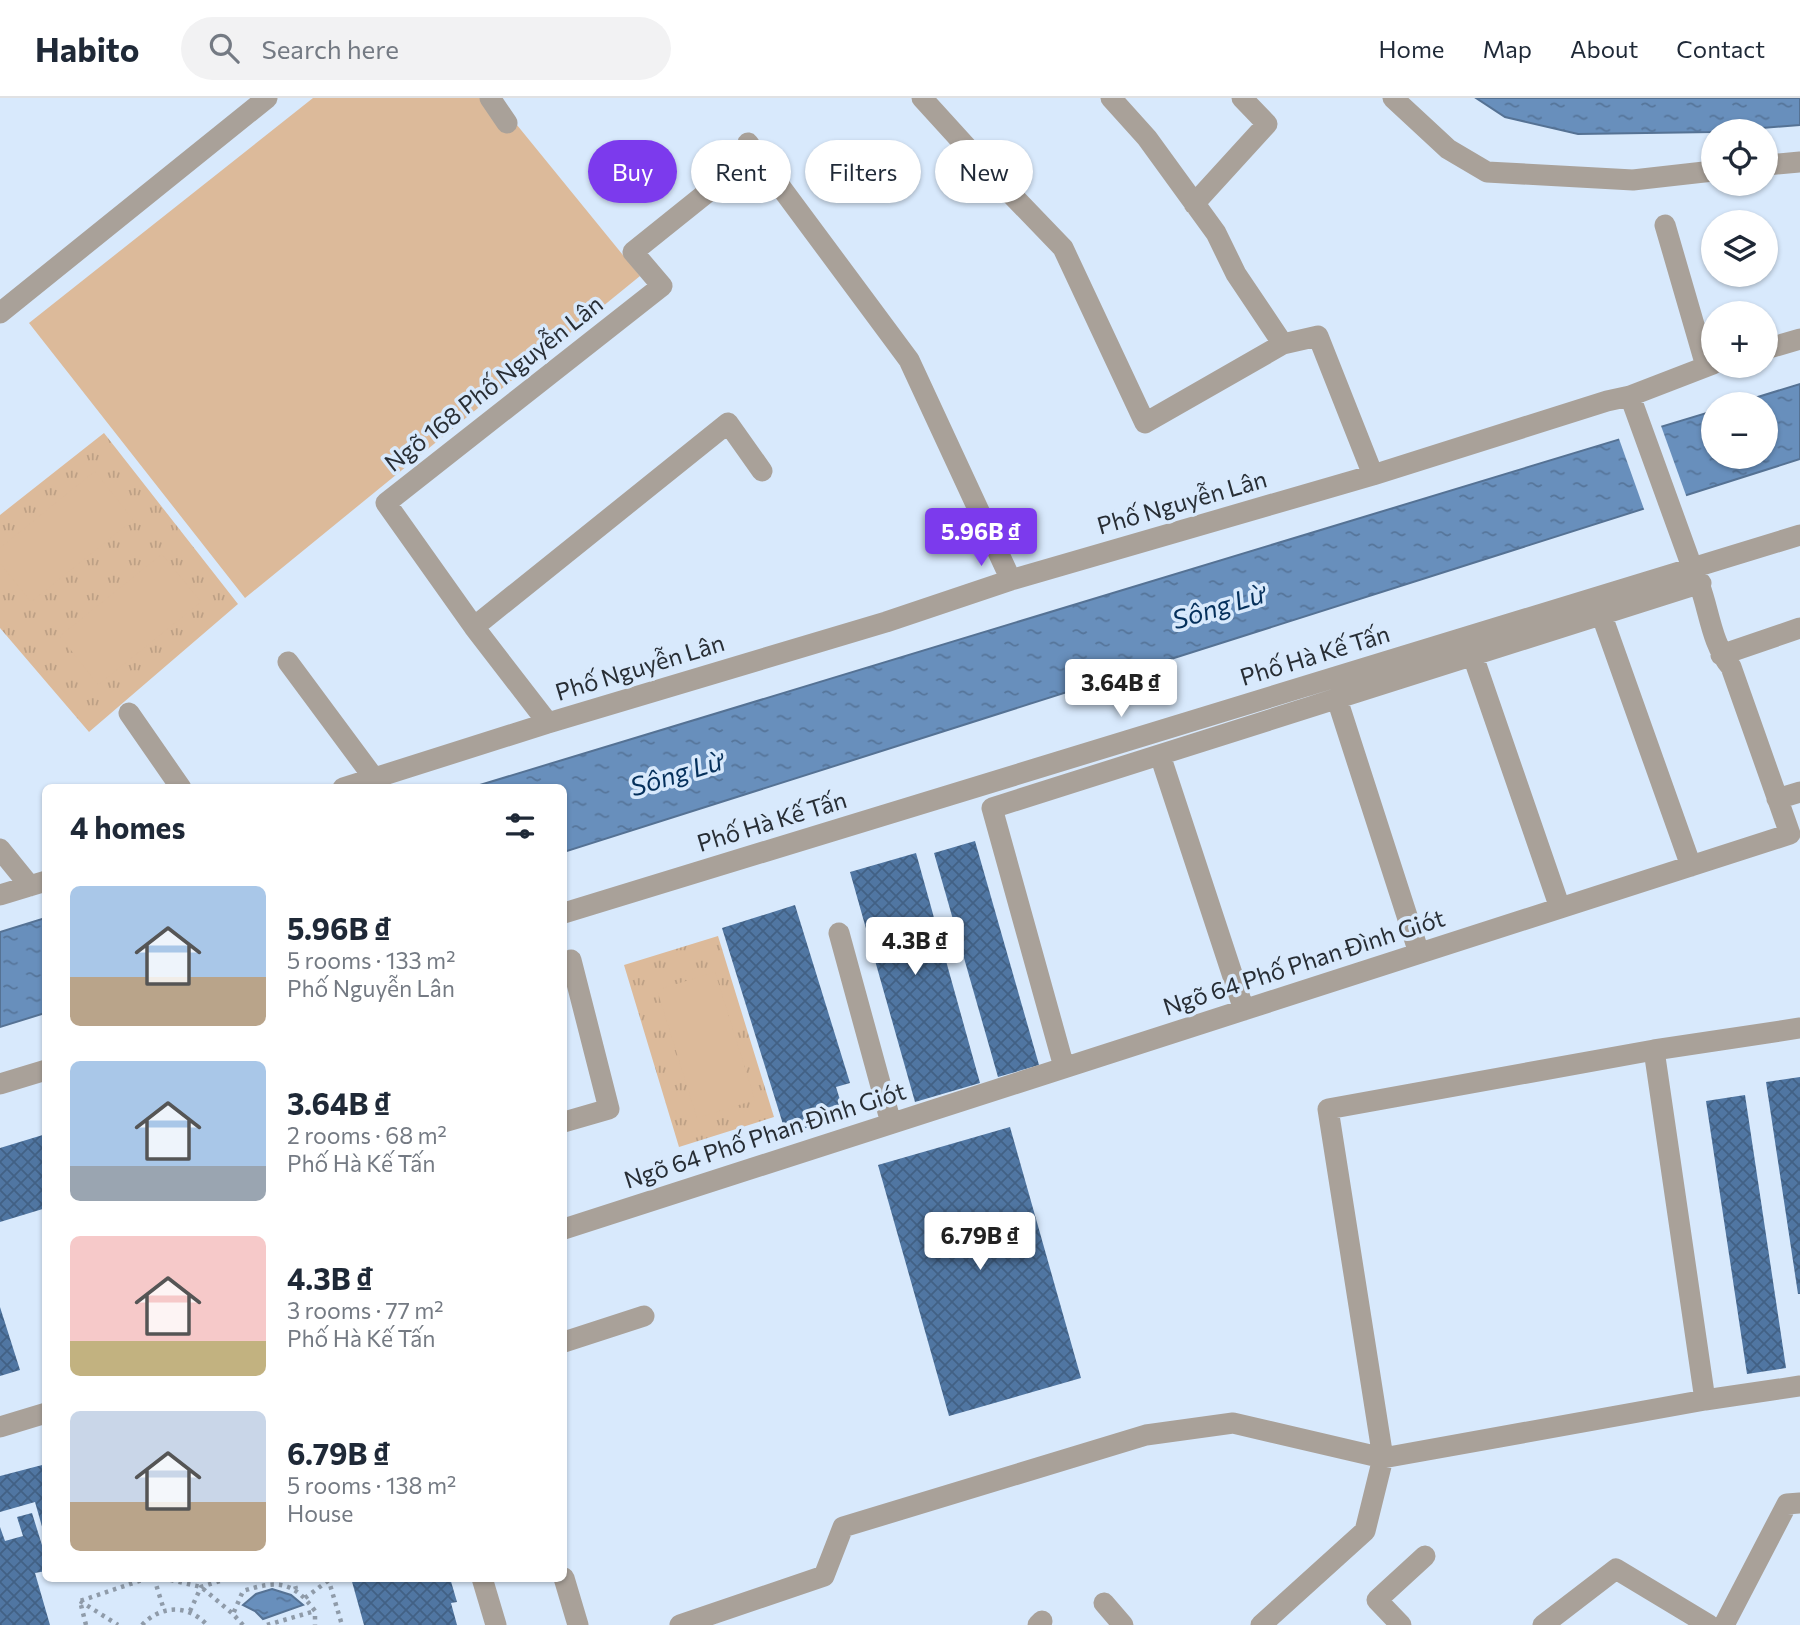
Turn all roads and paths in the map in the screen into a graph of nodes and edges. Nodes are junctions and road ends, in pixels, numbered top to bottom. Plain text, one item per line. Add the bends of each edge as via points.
1 (267, 98) edge
2 (490, 98) edge
3 (922, 98) edge
4 (1111, 98) edge
5 (1242, 98) edge
6 (1393, 98) edge
7 (507, 123) dead end
8 (1800, 162) edge
9 (1778, 164) edge
10 (1701, 172) edge
11 (791, 201) edge
12 (694, 203) edge
13 (1194, 204) junction
14 (1665, 225) dead end
15 (0, 313) edge
16 (1800, 339) edge
17 (1701, 340) edge
18 (1283, 344) junction
19 (1778, 345) edge
20 (1701, 368) edge
21 (1630, 396) junction
22 (762, 471) dead end
23 (1373, 475) junction
24 (1800, 535) edge
25 (1697, 575) junction
26 (1011, 580) junction
27 (1601, 616) junction
28 (474, 627) junction
29 (1800, 628) edge
30 (1721, 655) junction
31 (1474, 656) junction
32 (288, 662) dead end
33 (1337, 699) junction
34 (129, 713) dead end
35 (548, 723) junction
36 (1160, 755) junction
37 (374, 778) junction
38 (178, 784) edge
39 (355, 784) edge
40 (1800, 792) edge
41 (1777, 799) junction
42 (0, 849) edge
43 (1691, 866) junction
44 (38, 883) edge
45 (0, 895) edge
46 (1560, 908) junction
47 (567, 913) edge
48 (839, 933) dead end
49 (1419, 953) junction
50 (571, 960) dead end
51 (1244, 1010) junction
52 (1800, 1028) edge
53 (1654, 1050) junction
54 (1064, 1067) junction
55 (42, 1071) edge
56 (0, 1084) edge
57 (567, 1121) edge
58 (891, 1123) junction
59 (567, 1228) edge
60 (645, 1316) dead end
61 (567, 1341) edge
62 (1800, 1386) edge
63 (1705, 1400) junction
64 (42, 1414) edge
65 (0, 1427) edge
66 (1383, 1458) junction
67 (1800, 1503) edge
68 (1426, 1556) dead end
69 (136, 1582) edge
70 (155, 1582) edge
71 (179, 1582) edge
72 (217, 1582) edge
73 (294, 1582) edge
74 (325, 1582) edge
75 (329, 1582) edge
76 (483, 1582) edge
77 (565, 1582) edge
78 (201, 1587) junction
79 (296, 1589) junction
80 (306, 1598) junction
81 (80, 1601) junction
82 (1104, 1603) dead end
83 (164, 1610) junction
84 (190, 1611) junction
85 (316, 1611) junction
86 (233, 1614) junction
87 (86, 1625) edge
88 (118, 1625) edge
89 (142, 1625) edge
90 (207, 1625) edge
91 (243, 1625) edge
92 (267, 1625) edge
93 (315, 1625) edge
94 (342, 1625) edge
95 (496, 1625) edge
96 (578, 1625) edge
97 (680, 1625) edge
98 (1123, 1625) edge
99 (1261, 1625) edge
100 (1401, 1625) edge
101 (1543, 1625) edge
102 (1709, 1625) edge
103 (1724, 1625) edge

1 - 15 street
2 - 7 street
3 - 18 street via 1063,248 1145,423
4 - 13 street via 1147,138
5 - 13 street via 1267,124
6 - 10 street via 1448,149 1487,172 1633,180
8 - 9 street
11 - 26 street via 909,360
12 - 28 street, Ngõ 168 Phố Nguyễn Lân via 633,252 662,286 386,503
13 - 18 street
14 - 17 street
16 - 19 street
18 - 23 street via 1318,336
20 - 21 street, Phố Nguyễn Lân
21 - 23 street, Phố Nguyễn Lân
21 - 25 street, Ngõ 64 Phố Phan Đình Giót
22 - 28 street via 728,423
23 - 26 street, Phố Nguyễn Lân
24 - 25 street, Phố Hà Kế Tấn
25 - 27 street, Phố Hà Kế Tấn
25 - 30 street, Ngõ 64 Phố Phan Đình Giót
25 - 47 street, Phố Hà Kế Tấn
26 - 35 street, Phố Nguyễn Lân
27 - 31 street, Phố Hà Kế Tấn
27 - 43 street
28 - 35 street, Ngõ 168 Phố Nguyễn Lân
29 - 30 street
30 - 41 street, Ngõ 64 Phố Phan Đình Giót via 1731,667
31 - 33 street, Phố Hà Kế Tấn
31 - 46 street
32 - 37 street
33 - 36 street, Phố Hà Kế Tấn
33 - 49 street
34 - 38 street
35 - 37 street, Phố Nguyễn Lân
36 - 51 street
36 - 54 street, Phố Hà Kế Tấn via 992,808
37 - 39 street, Phố Nguyễn Lân
40 - 41 street
41 - 43 street, Ngõ 64 Phố Phan Đình Giót via 1790,834
42 - 44 street
43 - 46 street, Ngõ 64 Phố Phan Đình Giót
44 - 45 street
46 - 49 street, Ngõ 64 Phố Phan Đình Giót
48 - 58 street
49 - 51 street, Ngõ 64 Phố Phan Đình Giót
50 - 57 street via 609,1109
51 - 54 street, Ngõ 64 Phố Phan Đình Giót
52 - 53 street
53 - 63 street
53 - 66 street via 1328,1109
54 - 58 street, Ngõ 64 Phố Phan Đình Giót
55 - 56 street
58 - 59 street, Ngõ 64 Phố Phan Đình Giót
60 - 61 street
62 - 63 street
63 - 66 street
64 - 65 street
66 - 97 street via 1233,1423 1146,1436 843,1527 824,1576
66 - 99 street via 1365,1531
67 - 103 street via 1787,1504
68 - 100 street via 1377,1600
69 - 81 path
70 - 83 path
71 - 78 path
72 - 78 path
73 - 79 path
74 - 80 path
75 - 94 path
76 - 95 street
77 - 96 street
78 - 84 path
78 - 86 path
79 - 80 path
79 - 86 path via 268,1584 243,1591
80 - 85 path
81 - 87 path
81 - 88 path
82 - 98 street
83 - 84 path
83 - 89 path
84 - 90 path
85 - 92 path
85 - 93 path
86 - 91 path
101 - 102 street via 1616,1569

